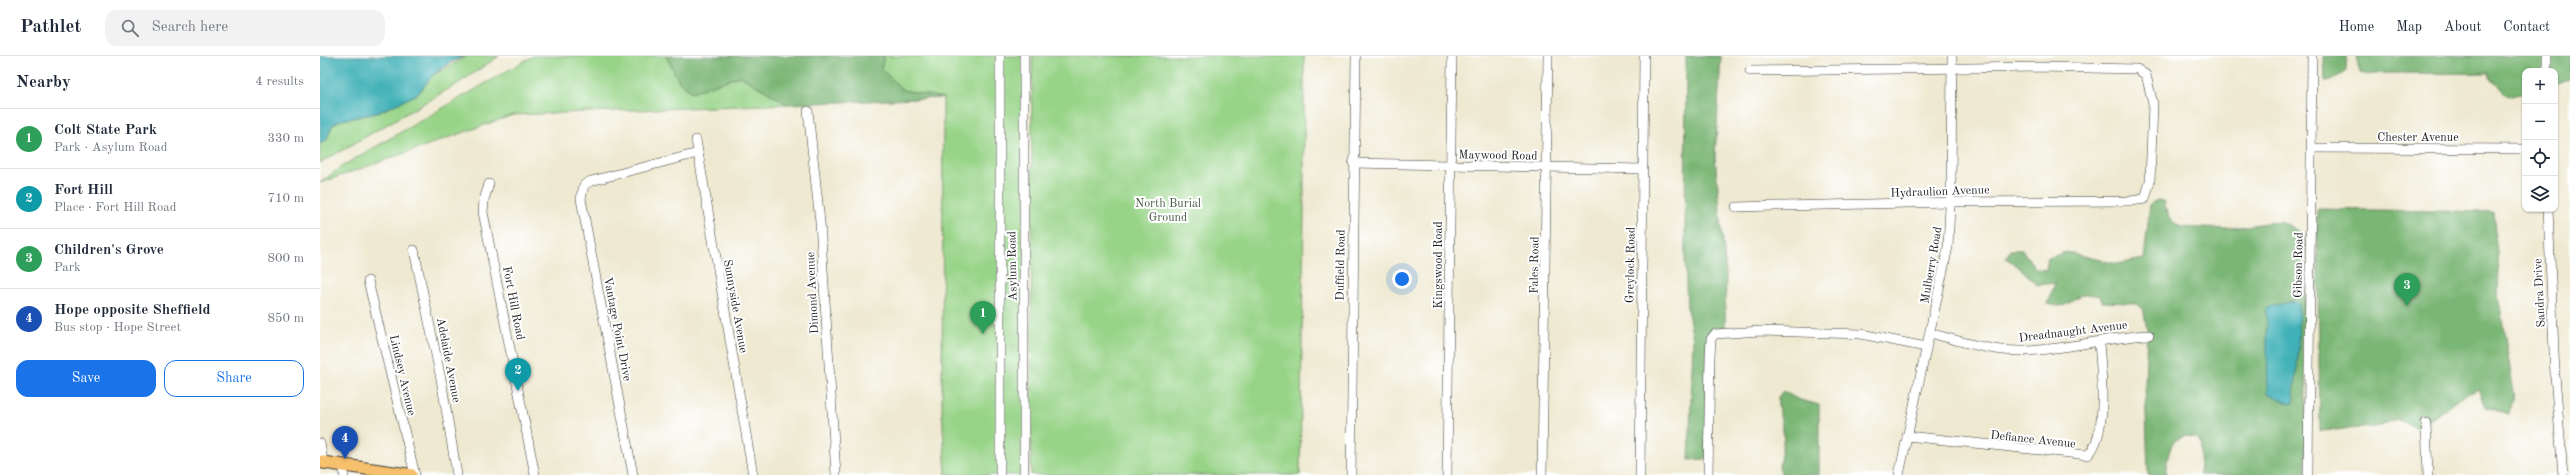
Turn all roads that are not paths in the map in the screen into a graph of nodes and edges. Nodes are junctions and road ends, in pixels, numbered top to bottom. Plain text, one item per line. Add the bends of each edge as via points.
1 (1000, 56) edge
2 (1024, 56) edge
3 (1356, 56) edge
4 (1452, 56) edge
5 (1548, 56) edge
6 (1644, 56) edge
7 (1952, 56) edge
8 (2312, 56) edge
9 (2547, 56) edge
10 (2547, 68) edge
11 (1952, 69) junction
12 (1750, 71) dead end
13 (808, 111) dead end
14 (696, 140) dead end
15 (2312, 148) junction
16 (2522, 149) edge
17 (698, 153) junction
18 (1353, 164) junction
19 (1450, 167) junction
20 (1547, 168) junction
21 (1642, 169) junction
22 (489, 184) dead end
23 (1951, 202) junction
24 (1736, 208) dead end
25 (2548, 212) edge
26 (414, 250) dead end
27 (368, 281) dead end
28 (1930, 333) junction
29 (2149, 335) dead end
30 (2099, 342) junction
31 (1926, 348) junction
32 (2426, 423) dead end
33 (1907, 436) junction
34 (320, 443) edge
35 (321, 462) edge
36 (344, 470) edge
37 (411, 475) edge
38 (415, 475) edge
39 (457, 475) edge
40 (535, 475) edge
41 (633, 475) edge
42 (753, 475) edge
43 (836, 475) edge
44 (1000, 475) edge
45 (1024, 475) edge
46 (1351, 475) edge
47 (1447, 475) edge
48 (1542, 475) edge
49 (1640, 475) edge
50 (1708, 475) edge
51 (1899, 475) edge
52 (2308, 475) edge
53 (2428, 475) edge
54 (2563, 475) edge

1 - 44 street, Asylum Road
2 - 45 street, Asylum Road
3 - 18 street, Duffield Road
4 - 19 street, Kingswood Road
5 - 20 street, Fales Road
6 - 21 street, Greylock Road
7 - 11 street, Mulberry Road
8 - 15 street, Gibson Road
9 - 10 street
11 - 12 street
11 - 23 street, Mulberry Road
11 - 23 street, Hydraulion Avenue via 2125,67 2145,73 2153,104 2150,181 2145,199
13 - 43 street, Dimond Avenue via 820,222
14 - 17 street, Sunnyside Avenue
15 - 16 street, Chester Avenue
15 - 52 street, Gibson Road
17 - 41 street, Vantage Point Drive via 591,181 583,188 581,199
17 - 42 street, Sunnyside Avenue
18 - 19 street, Maywood Road
18 - 46 street, Duffield Road
19 - 20 street, Maywood Road
19 - 47 street, Kingswood Road
20 - 21 street, Maywood Road
20 - 48 street, Fales Road
21 - 49 street, Greylock Road
22 - 40 street, Fort Hill Road via 483,212
23 - 24 street, Hydraulion Avenue
23 - 28 street, Mulberry Road via 1946,260
25 - 54 street, Sandra Drive via 2555,375
26 - 39 street, Adelaide Avenue via 441,379
27 - 38 street, Lindsey Avenue
28 - 30 street, Dreadnaught Avenue via 1986,347 2024,351
28 - 31 street, Mulberry Road
29 - 30 street, Dreadnaught Avenue via 2125,336
30 - 33 street, Defiance Avenue via 2101,414 2096,445 2088,455
31 - 33 street, Mulberry Road
31 - 50 street via 1860,334 1769,331 1715,334 1711,339 1710,356
32 - 53 street
33 - 51 street, Mulberry Road
34 - 35 street
35 - 36 main road
36 - 37 main road

